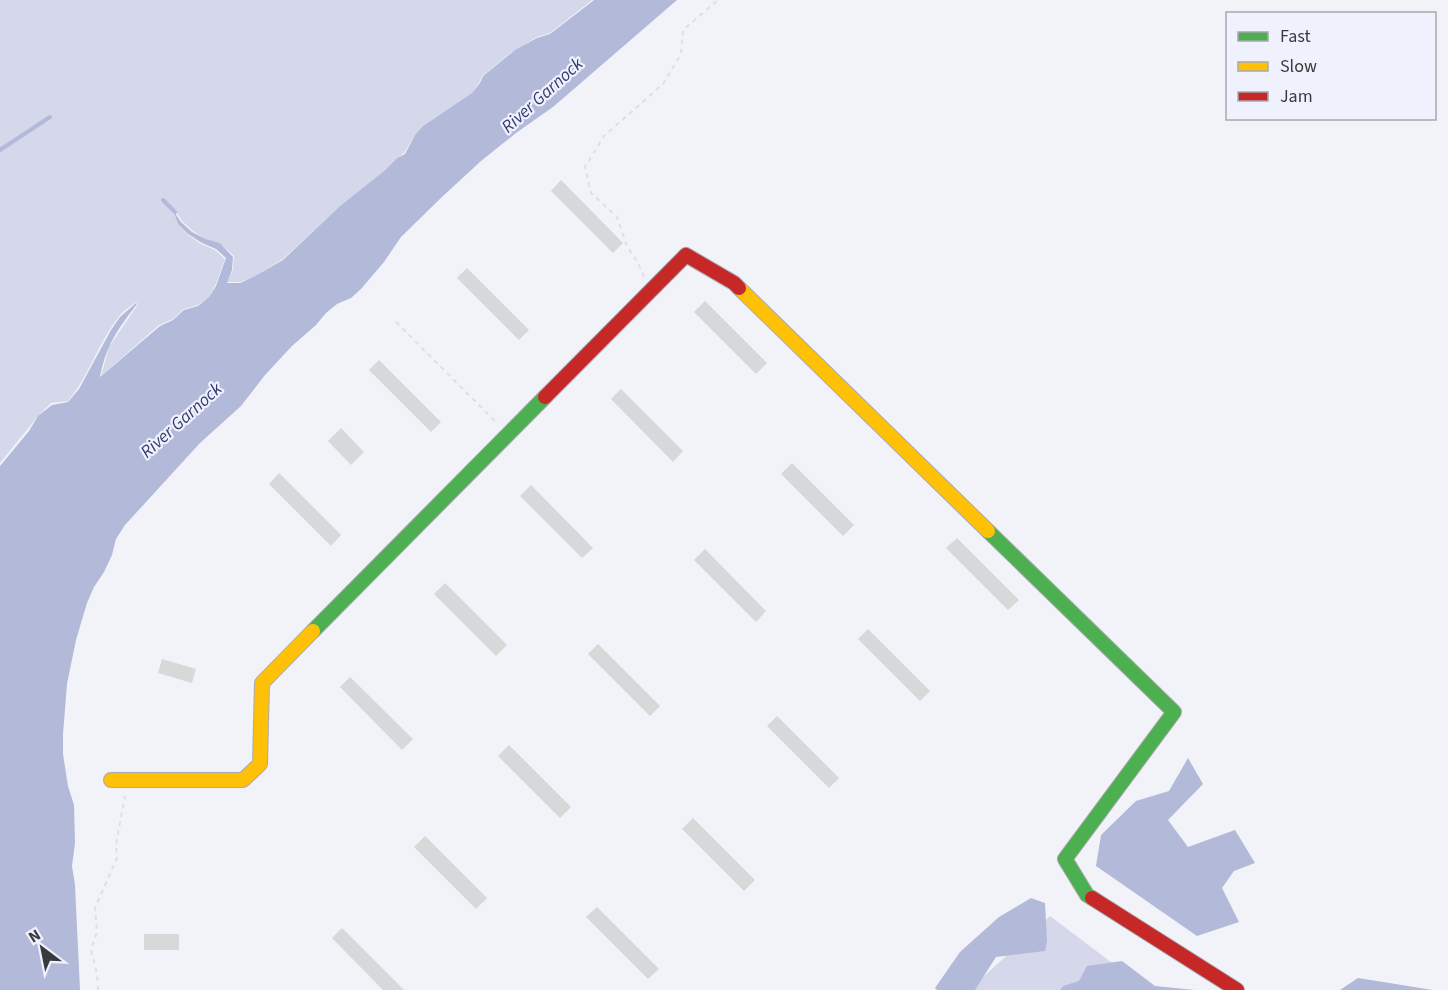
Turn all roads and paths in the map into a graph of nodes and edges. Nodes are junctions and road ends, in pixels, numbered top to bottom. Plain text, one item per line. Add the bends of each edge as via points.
1 (718, 0) edge
2 (650, 291) junction
3 (396, 322) dead end
4 (508, 434) junction
5 (111, 780) dead end
6 (132, 780) junction
7 (98, 990) edge
8 (1237, 990) edge

1 - 2 path via 683,30 681,54 663,84 604,136 585,167 591,194 617,217
2 - 4 street
2 - 8 street via 686,255 734,283 1174,712 1065,859 1088,895
3 - 4 path
4 - 6 street via 262,683 260,764 243,780
5 - 6 street
6 - 7 path via 119,821 117,858 95,908 97,932 91,951

